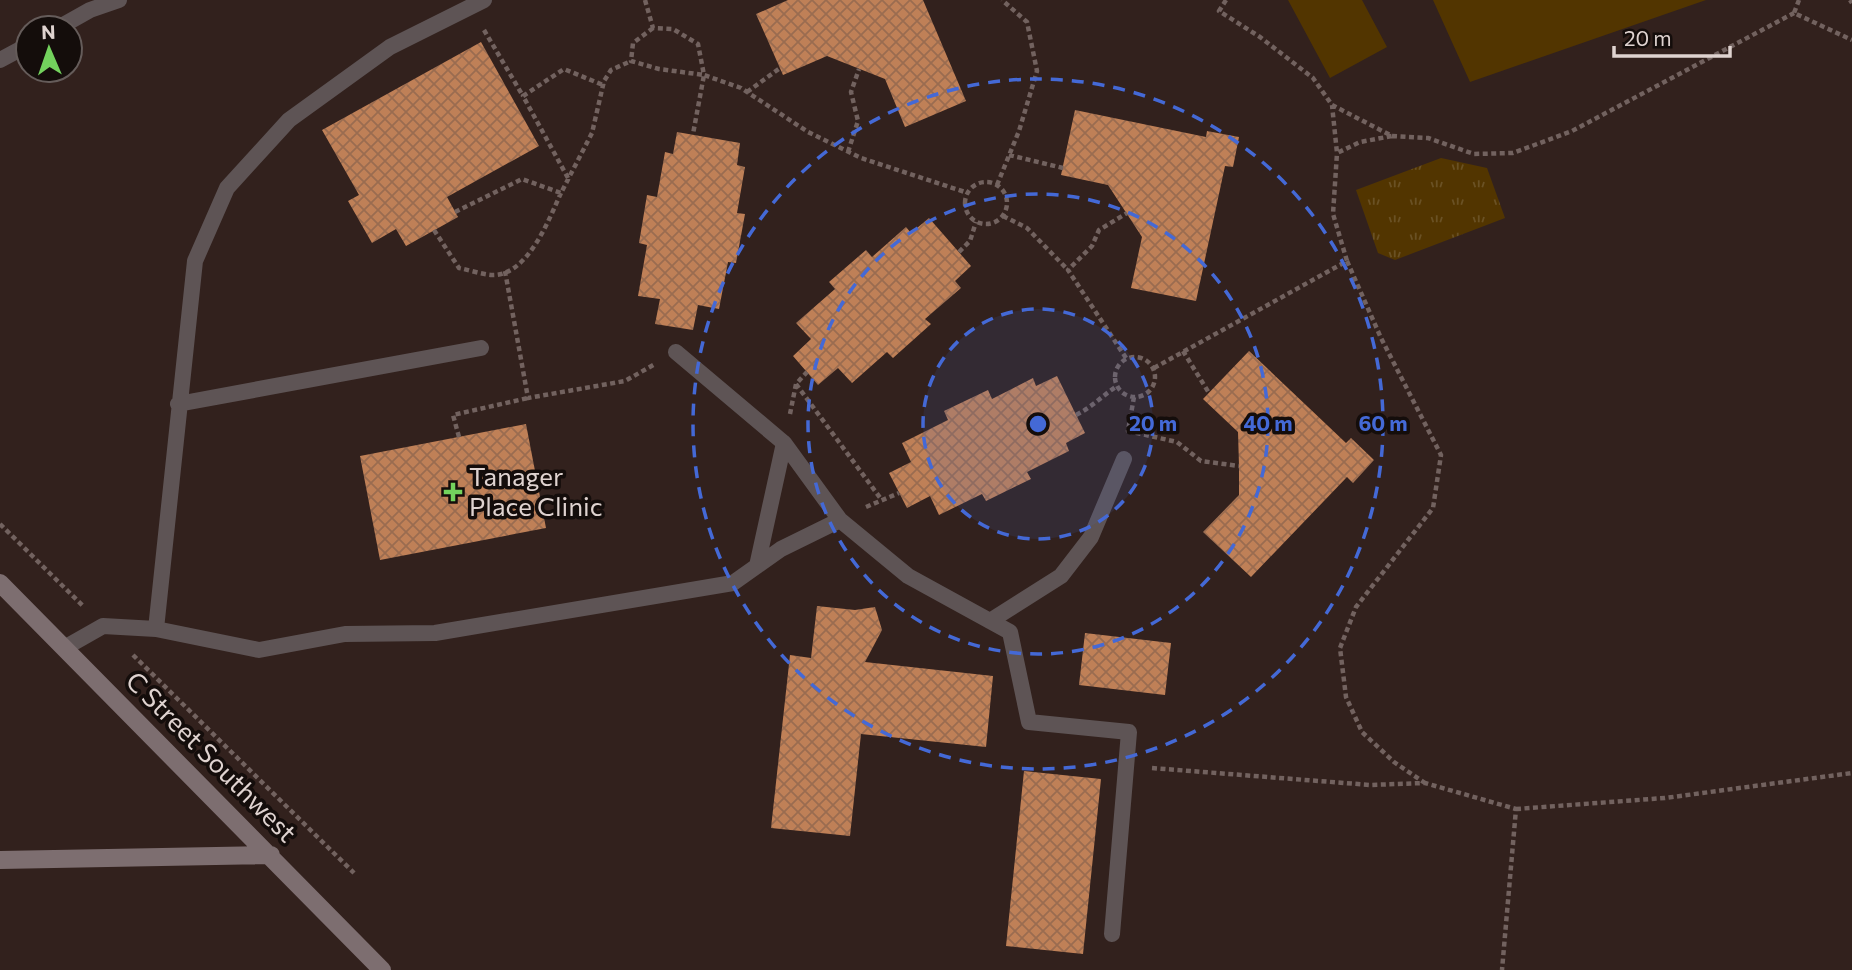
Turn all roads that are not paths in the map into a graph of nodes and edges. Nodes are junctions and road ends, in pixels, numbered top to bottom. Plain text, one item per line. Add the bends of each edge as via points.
1 (119, 0) edge
2 (477, 3) edge
3 (87, 5) edge
4 (481, 348) dead end
5 (676, 352) road end
6 (178, 404) junction
7 (784, 443) junction
8 (1124, 460) dead end
9 (840, 520) junction
10 (757, 566) junction
11 (0, 583) edge
12 (990, 621) junction
13 (156, 629) junction
14 (66, 647) junction
15 (271, 855) junction
16 (0, 860) edge
17 (1112, 934) dead end
18 (382, 970) edge

1 - 3 lane
2 - 6 lane via 390,47 289,120 227,188 195,261
4 - 6 lane
5 - 7 lane
6 - 13 lane
7 - 9 lane
7 - 10 lane
8 - 12 lane via 1091,537 1061,576
9 - 10 lane
9 - 12 lane via 908,576
10 - 13 lane via 733,583 435,632 345,634 259,650
11 - 14 main road, C Street Southwest
12 - 17 lane via 1010,632 1029,722 1129,732
13 - 14 lane via 103,626
14 - 15 main road, C Street Southwest
15 - 16 main road
15 - 18 main road, C Street Southwest

